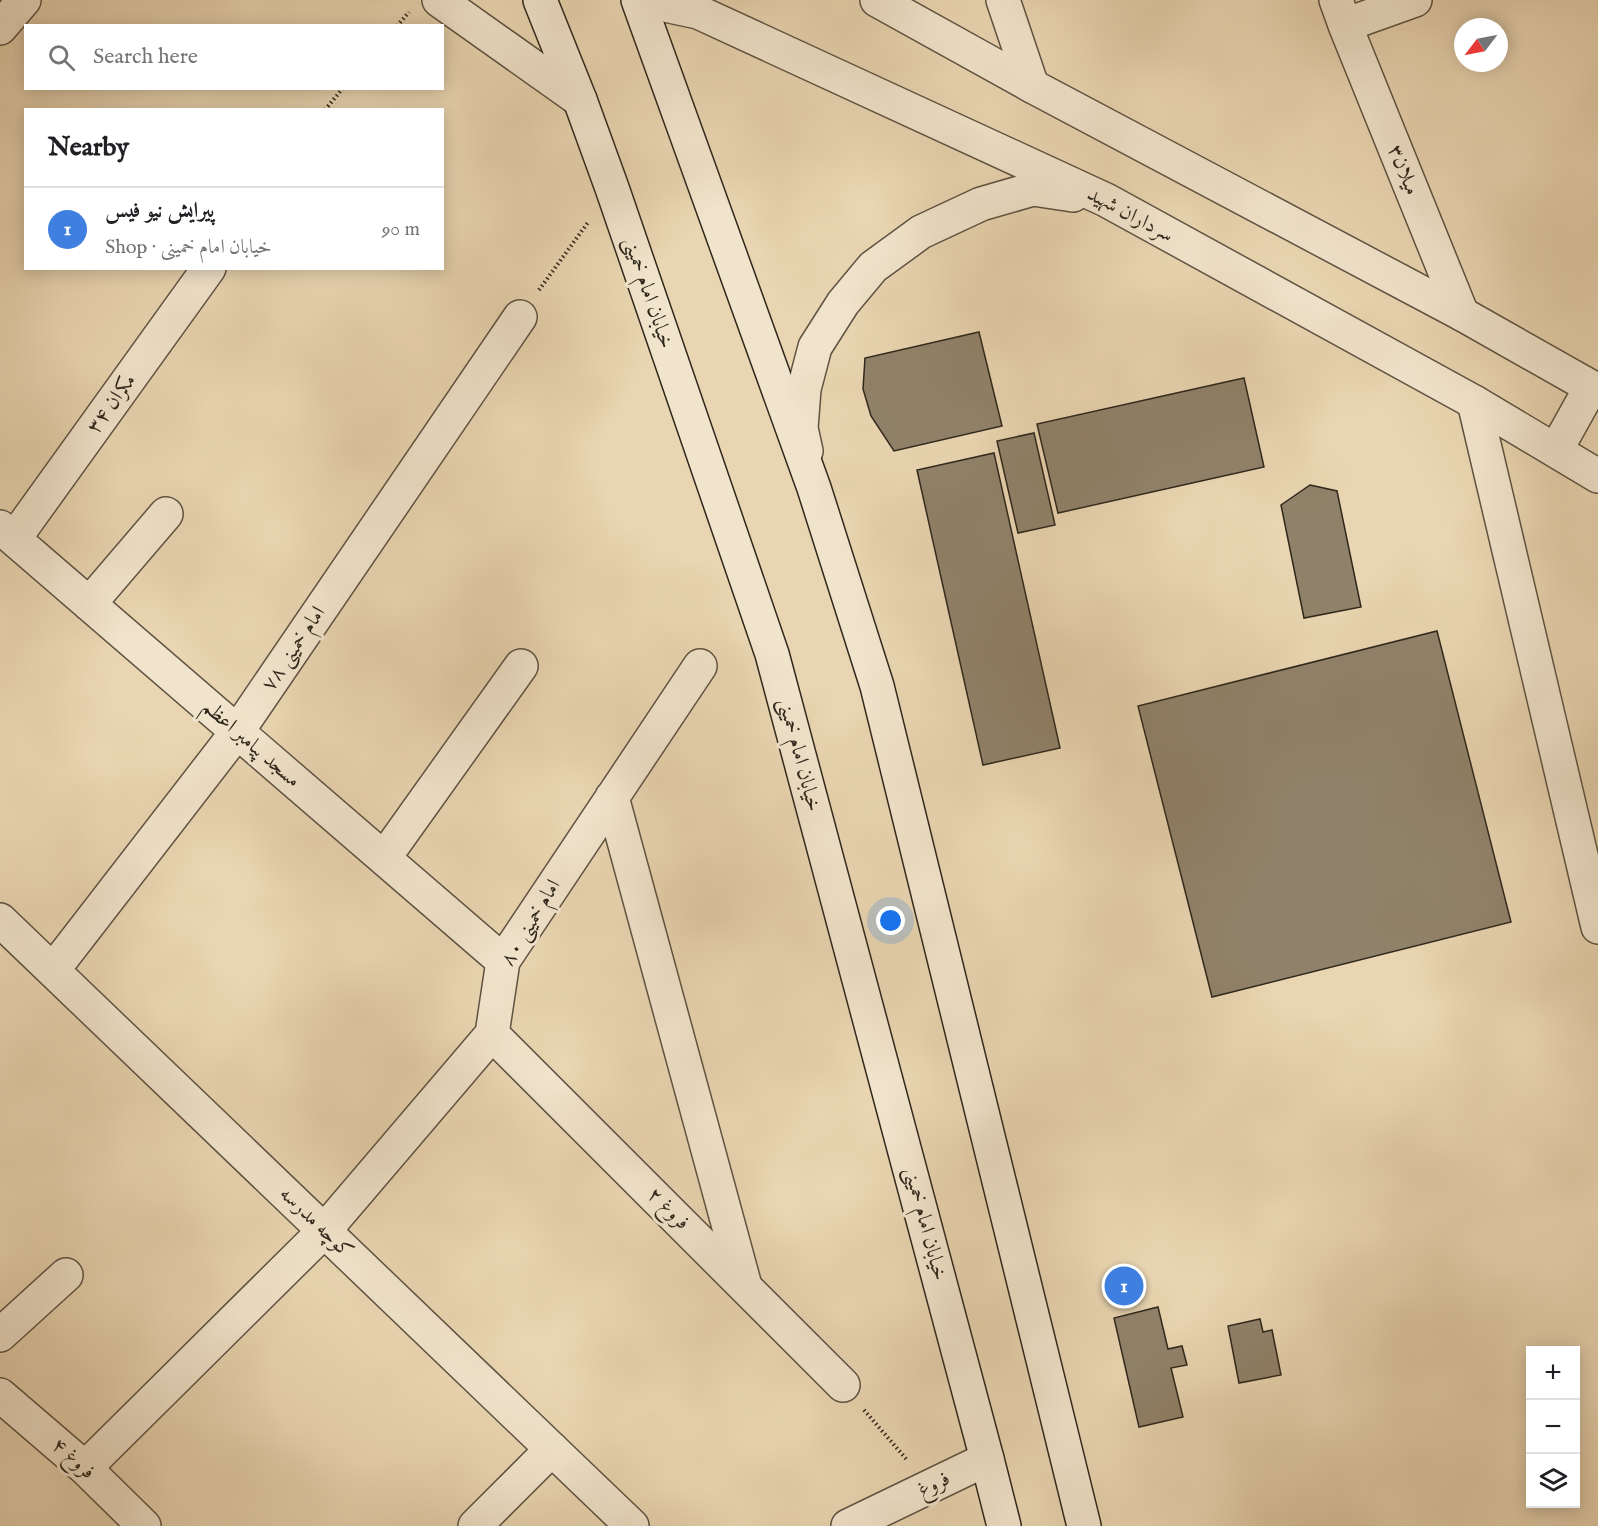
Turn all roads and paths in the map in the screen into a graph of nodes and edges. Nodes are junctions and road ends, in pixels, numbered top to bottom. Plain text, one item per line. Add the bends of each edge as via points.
1 (24, 0) edge
2 (439, 0) edge
3 (540, 0) edge
4 (639, 0) edge
5 (877, 0) edge
6 (1003, 0) edge
7 (1415, 0) edge
8 (694, 6) edge
9 (1341, 13) edge
10 (0, 28) edge
11 (1032, 86) junction
12 (341, 90) edge
13 (580, 100) junction
14 (327, 108) edge
15 (612, 188) junction
16 (1106, 200) junction
17 (207, 270) edge
18 (1462, 314) junction
19 (520, 317) joint
20 (1594, 389) edge
21 (1474, 402) junction
22 (1556, 450) junction
23 (1598, 476) edge
24 (814, 488) junction
25 (166, 514) dead end
26 (7, 533) edge
27 (89, 604) junction
28 (521, 666) dead end
29 (700, 666) dead end
30 (237, 732) junction
31 (612, 797) junction
32 (384, 858) junction
33 (0, 920) edge
34 (1598, 927) edge
35 (502, 961) junction
36 (52, 970) junction
37 (492, 1034) junction
38 (324, 1231) junction
39 (66, 1275) dead end
40 (745, 1286) junction
41 (0, 1335) edge
42 (843, 1385) joint
43 (0, 1395) edge
44 (552, 1449) junction
45 (987, 1459) junction
46 (85, 1468) junction
47 (930, 1487) junction
48 (144, 1526) edge
49 (475, 1526) edge
50 (632, 1526) edge
51 (848, 1526) edge
52 (1004, 1526) edge
53 (1084, 1526) edge

1 - 10 street
2 - 13 street
3 - 13 street, خیابان امام خمینی
4 - 8 street, سرداران شهید
4 - 24 street
5 - 11 street
6 - 11 street
7 - 9 street
8 - 16 street, سرداران شهید
9 - 18 street, میلان۳
11 - 18 street
12 - 14 path
13 - 15 street, خیابان امام خمینی
15 - 19 path
15 - 45 street, خیابان امام خمینی via 772,654
16 - 21 street, سرداران شهید
16 - 24 street via 1033,189 981,204 921,232 873,267 843,303 815,347 804,389 801,428
17 - 26 street, مکران ۳۴
18 - 20 street
19 - 30 street, امام خمینی ۷۸
20 - 22 street
21 - 22 street, سرداران شهید
21 - 34 street
22 - 23 street, سرداران شهید
24 - 53 street via 877,686
25 - 27 street
26 - 27 street, مسجد پیامبر اعظم
27 - 30 street, مسجد پیامبر اعظم
28 - 32 street
29 - 31 street, امام خمینی ۸۰
30 - 32 street, مسجد پیامبر اعظم
30 - 36 street, امام خمینی ۷۸
31 - 35 street, امام خمینی ۸۰
31 - 40 street
32 - 35 street, مسجد پیامبر اعظم
33 - 36 street, کوچه مدرسه
35 - 37 street, امام خمینی ۸۰
36 - 38 street, کوچه مدرسه
37 - 38 street
37 - 40 street, فروغ ۲
38 - 44 street, کوچه مدرسه
38 - 46 street
39 - 41 street
40 - 42 street, فروغ ۲
42 - 47 path
43 - 46 street, فروغ ۴
44 - 49 street
44 - 50 street, کوچه مدرسه
45 - 47 street, فروغ
45 - 52 street, خیابان امام خمینی
46 - 48 street, فروغ ۴
47 - 51 street, فروغ

